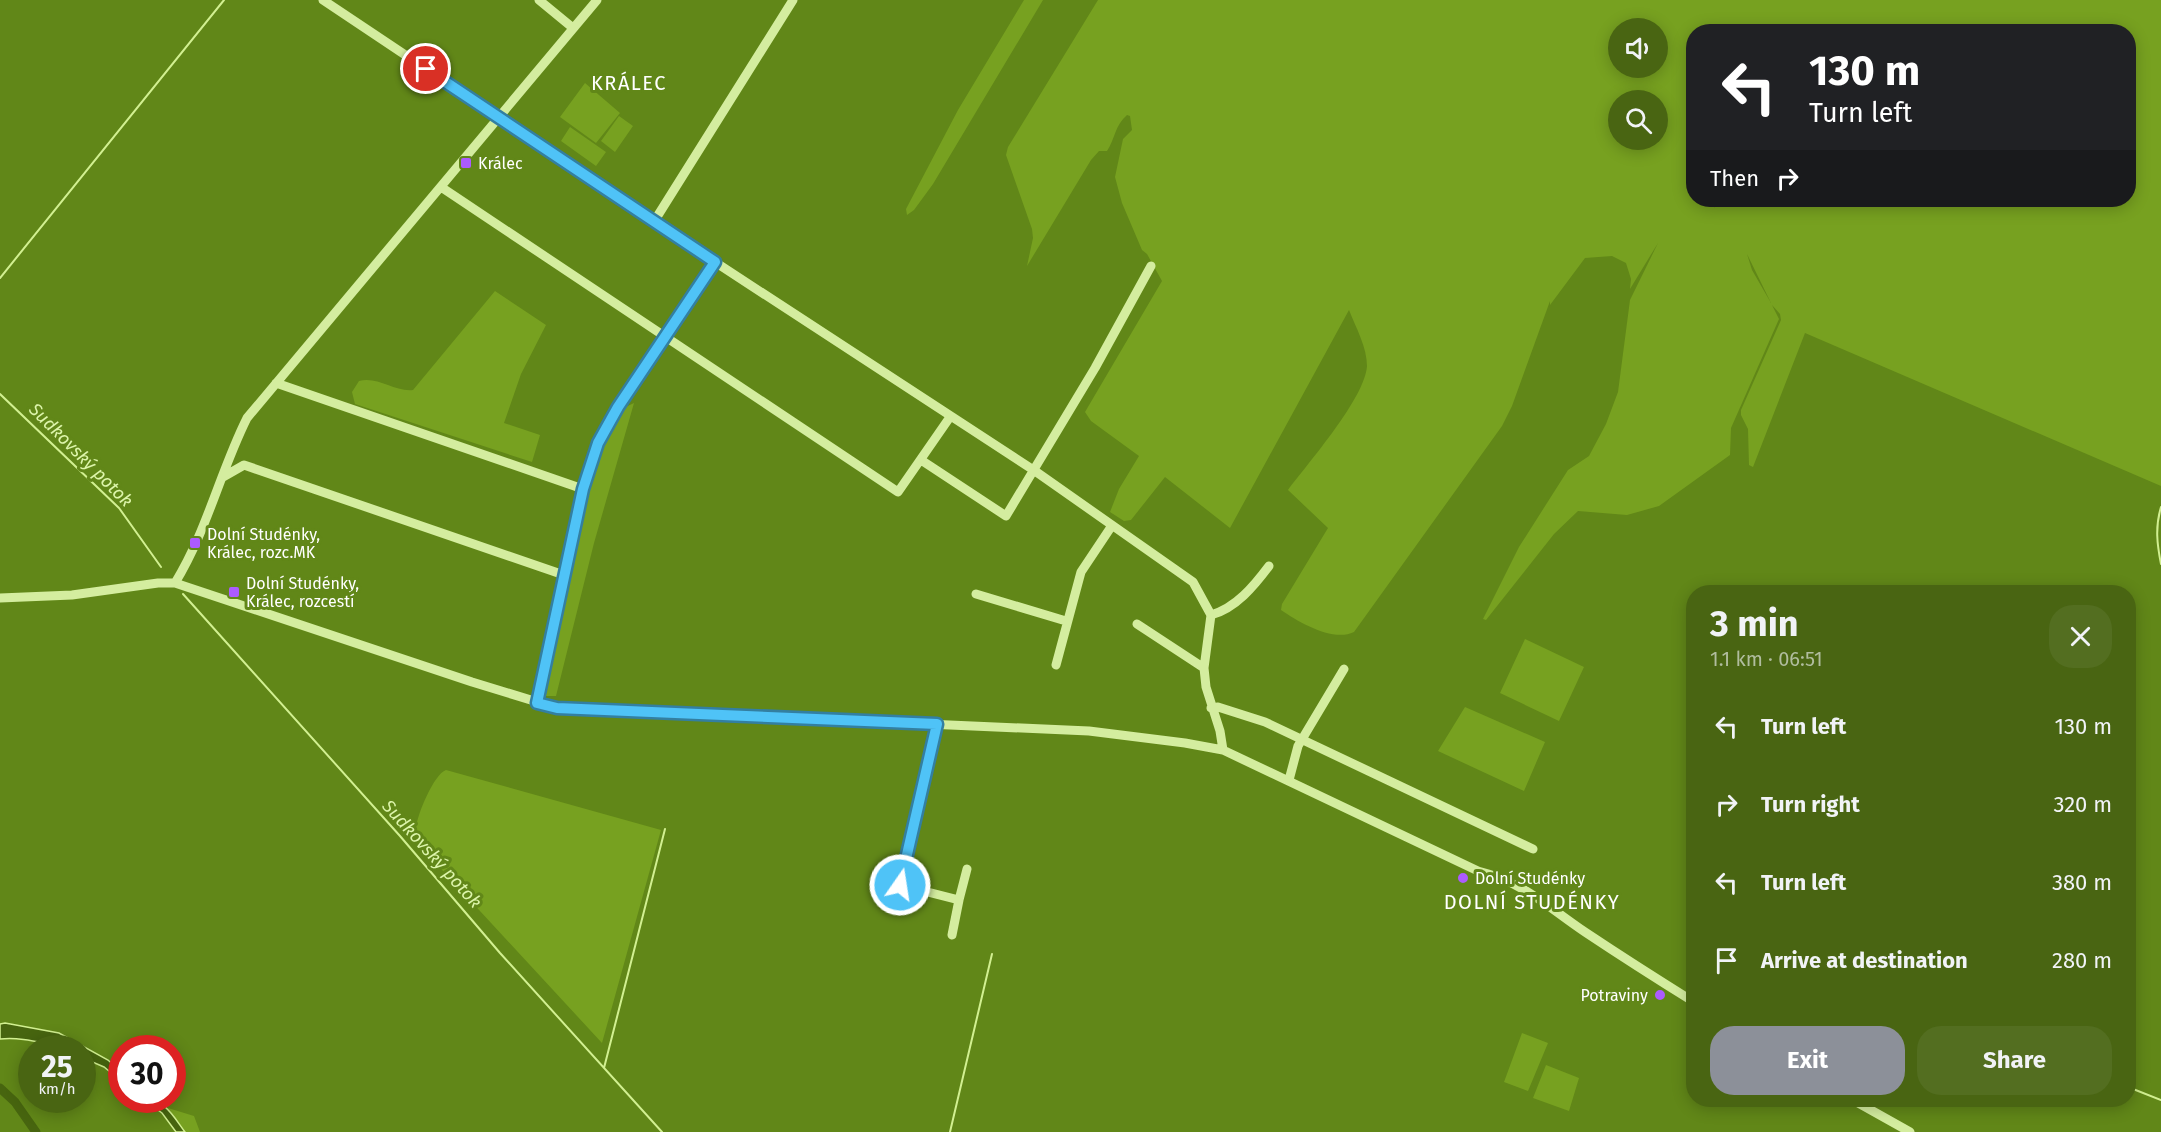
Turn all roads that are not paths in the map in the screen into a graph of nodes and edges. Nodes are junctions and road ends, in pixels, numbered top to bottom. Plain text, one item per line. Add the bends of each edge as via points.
1 (323, 0) edge
2 (539, 0) edge
3 (597, 0) edge
4 (793, 0) edge
5 (573, 28) junction
6 (497, 117) junction
7 (441, 187) junction
8 (655, 220) junction
9 (715, 262) junction
10 (1151, 266) dead end
11 (666, 337) junction
12 (276, 383) junction
13 (950, 417) junction
14 (921, 460) junction
15 (1035, 471) junction
16 (223, 477) junction
17 (583, 489) junction
18 (1112, 527) junction
19 (1269, 566) dead end
20 (564, 575) junction
21 (175, 583) junction
22 (976, 594) dead end
23 (0, 598) edge
24 (1211, 615) junction
25 (1066, 621) junction
26 (1137, 624) dead end
27 (1056, 664) dead end
28 (1204, 668) junction
29 (1344, 669) dead end
30 (537, 703) junction
31 (1211, 708) junction
32 (937, 724) junction
33 (1302, 739) junction
34 (1223, 750) junction
35 (1289, 780) junction
36 (1533, 849) dead end
37 (967, 869) dead end
38 (959, 900) junction
39 (952, 935) dead end
40 (1686, 997) edge
41 (1865, 1107) edge
42 (1910, 1132) edge

1 - 6 street
2 - 5 street
3 - 5 street
4 - 8 street
5 - 6 street
6 - 7 street
6 - 8 street
7 - 11 street
7 - 12 street
8 - 9 street
9 - 11 street
9 - 13 street
10 - 15 street
11 - 14 street via 898,492
11 - 17 street via 598,443
12 - 16 street via 247,418
12 - 17 street
13 - 14 street
13 - 15 street
14 - 15 street via 1006,516
15 - 18 street
16 - 20 street via 244,465
16 - 21 street via 195,549
17 - 20 street
18 - 24 street via 1193,582
18 - 25 street via 1081,572
19 - 24 street via 1236,601
20 - 30 street
21 - 23 street via 72,595
21 - 30 street
22 - 25 street
24 - 28 street
25 - 27 street
26 - 28 street
28 - 31 street
29 - 33 street
30 - 32 street via 557,708
31 - 33 street via 1218,706 1265,722
31 - 34 street
32 - 34 street via 1089,731
32 - 38 street via 900,885
33 - 35 street
33 - 36 street
34 - 35 street
35 - 40 street via 1478,871 1523,887
37 - 38 street
38 - 39 street
41 - 42 street

